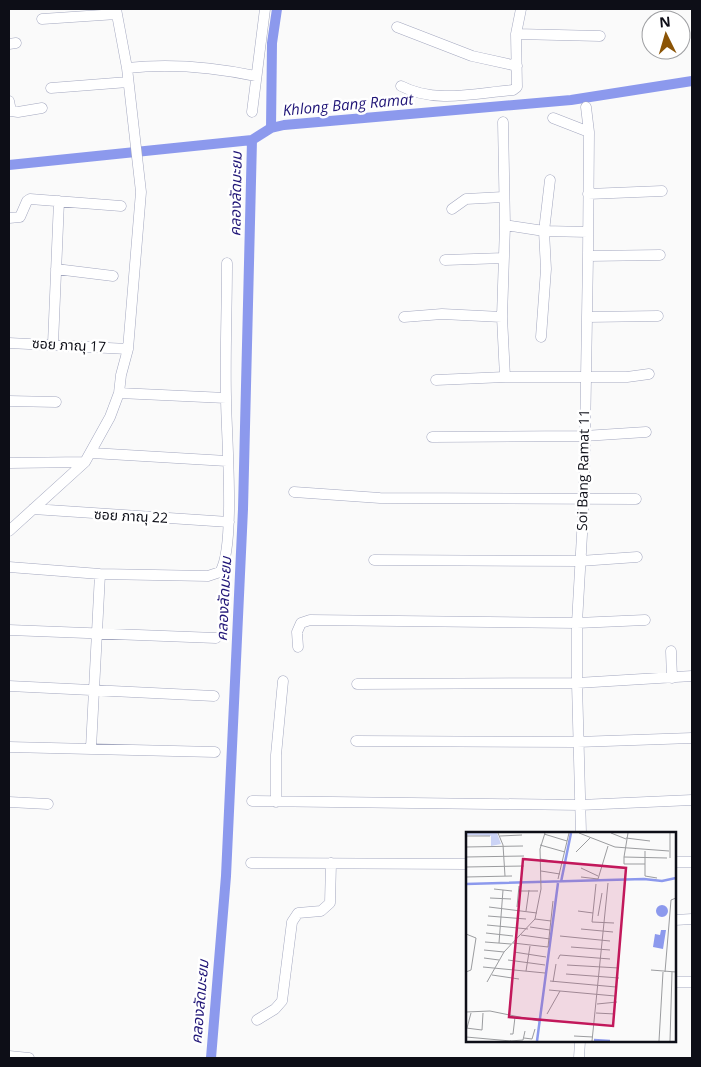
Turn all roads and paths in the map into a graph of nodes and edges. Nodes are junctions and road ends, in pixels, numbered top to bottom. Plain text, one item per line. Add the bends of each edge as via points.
1 (264, 9) edge
2 (521, 9) edge
3 (116, 11) edge
4 (42, 19) dead end
5 (397, 27) dead end
6 (516, 34) junction
7 (600, 36) dead end
8 (517, 66) junction
9 (127, 68) junction
10 (256, 76) junction
11 (128, 82) junction
12 (401, 86) dead end
13 (52, 88) dead end
14 (9, 102) edge
15 (586, 107) dead end
16 (42, 108) dead end
17 (252, 112) dead end
18 (554, 118) dead end
19 (503, 122) dead end
20 (589, 132) junction
21 (550, 180) dead end
22 (662, 191) dead end
23 (588, 194) junction
24 (503, 197) junction
25 (59, 201) junction
26 (121, 206) dead end
27 (452, 209) dead end
28 (9, 218) edge
29 (505, 225) junction
30 (544, 231) junction
31 (588, 232) junction
32 (660, 255) dead end
33 (588, 256) junction
34 (504, 258) junction
35 (445, 260) dead end
36 (227, 263) dead end
37 (56, 269) junction
38 (112, 276) dead end
39 (658, 316) dead end
40 (404, 317) dead end
41 (502, 317) junction
42 (587, 317) junction
43 (541, 337) dead end
44 (9, 343) edge
45 (52, 344) junction
46 (128, 349) junction
47 (649, 374) dead end
48 (505, 377) junction
49 (585, 377) junction
50 (436, 380) dead end
51 (119, 393) junction
52 (226, 398) junction
53 (9, 401) edge
54 (56, 402) dead end
55 (646, 432) dead end
56 (584, 436) junction
57 (432, 437) dead end
58 (92, 453) junction
59 (227, 461) junction
60 (85, 462) junction
61 (9, 463) edge
62 (294, 492) dead end
63 (584, 499) junction
64 (636, 499) dead end
65 (33, 509) junction
66 (229, 522) junction
67 (9, 531) edge
68 (637, 557) dead end
69 (374, 560) dead end
70 (580, 561) junction
71 (9, 567) edge
72 (100, 574) junction
73 (645, 620) dead end
74 (577, 623) junction
75 (9, 630) edge
76 (96, 635) junction
77 (216, 638) dead end
78 (298, 647) dead end
79 (671, 651) dead end
80 (692, 676) edge
81 (672, 678) junction
82 (283, 680) dead end
83 (577, 683) junction
84 (357, 684) dead end
85 (9, 686) edge
86 (94, 690) junction
87 (214, 696) dead end
88 (692, 738) edge
89 (356, 741) dead end
90 (577, 742) junction
91 (9, 747) edge
92 (91, 748) junction
93 (215, 752) dead end
94 (692, 800) edge
95 (252, 801) dead end
96 (9, 802) edge
97 (276, 802) junction
98 (48, 804) dead end
99 (580, 805) junction
100 (580, 832) edge
101 (676, 862) edge
102 (692, 862) edge
103 (251, 863) dead end
104 (331, 863) junction
105 (466, 864) edge
106 (692, 919) edge
107 (676, 920) edge
108 (676, 982) edge
109 (692, 982) edge
110 (258, 1020) dead end
111 (580, 1042) edge
112 (9, 1056) edge
113 (29, 1058) edge
114 (579, 1058) edge

1 - 10 street
2 - 6 street
3 - 4 street
3 - 9 street
5 - 8 street via 472,56
6 - 7 street
6 - 8 street
8 - 12 street via 517,87 514,90 438,97 415,93
9 - 10 street via 188,66
9 - 11 street
10 - 17 street
11 - 13 street
11 - 46 street via 141,192
14 - 16 street via 11,110 18,112
15 - 20 street, Soi Bang Ramat 11
18 - 20 street
19 - 24 street
20 - 23 street, Soi Bang Ramat 11
21 - 30 street
22 - 23 street
23 - 31 street, Soi Bang Ramat 11
24 - 27 street via 466,199
24 - 29 street
25 - 26 street
25 - 28 street via 30,199 20,217
25 - 37 street
29 - 30 street
29 - 34 street
30 - 31 street
30 - 43 street via 546,269
31 - 33 street, Soi Bang Ramat 11
32 - 33 street
33 - 42 street, Soi Bang Ramat 11
34 - 35 street
34 - 41 street
36 - 52 street
37 - 38 street
37 - 45 street
39 - 42 street
40 - 41 street via 442,314
41 - 48 street
42 - 49 street, Soi Bang Ramat 11
44 - 45 street, ซอย ภาณุ 17
45 - 46 street, ซอย ภาณุ 17
46 - 51 street
47 - 49 street
48 - 49 street
48 - 50 street
49 - 56 street, Soi Bang Ramat 11
51 - 52 street
51 - 58 street via 115,408
52 - 59 street
53 - 54 street
55 - 56 street
56 - 57 street
56 - 63 street, Soi Bang Ramat 11
58 - 59 street
58 - 60 street
59 - 66 street
60 - 61 street
60 - 65 street
62 - 63 street via 380,498
63 - 64 street
63 - 70 street, Soi Bang Ramat 11
65 - 66 street, ซอย ภาณุ 22
65 - 67 street
66 - 72 street via 226,560 215,575
68 - 70 street
69 - 70 street
70 - 74 street, Soi Bang Ramat 11
71 - 72 street
72 - 76 street
73 - 74 street
74 - 78 street via 310,620 301,623 297,632
74 - 83 street, Soi Bang Ramat 11
75 - 76 street
76 - 77 street
76 - 86 street
79 - 81 street
80 - 81 street
81 - 83 street
82 - 97 street via 277,739
83 - 84 street
83 - 90 street, Soi Bang Ramat 11
85 - 86 street
86 - 87 street
86 - 92 street
88 - 90 street
89 - 90 street
90 - 99 street, Soi Bang Ramat 11
91 - 92 street
92 - 93 street
94 - 99 street
95 - 97 street
96 - 98 street
97 - 99 street
99 - 100 street, Soi Bang Ramat 11
101 - 102 street
103 - 104 street
104 - 105 street
104 - 110 street via 330,903 322,911 298,913 292,922 282,1001
106 - 107 street
108 - 109 street
111 - 114 street
112 - 113 street

